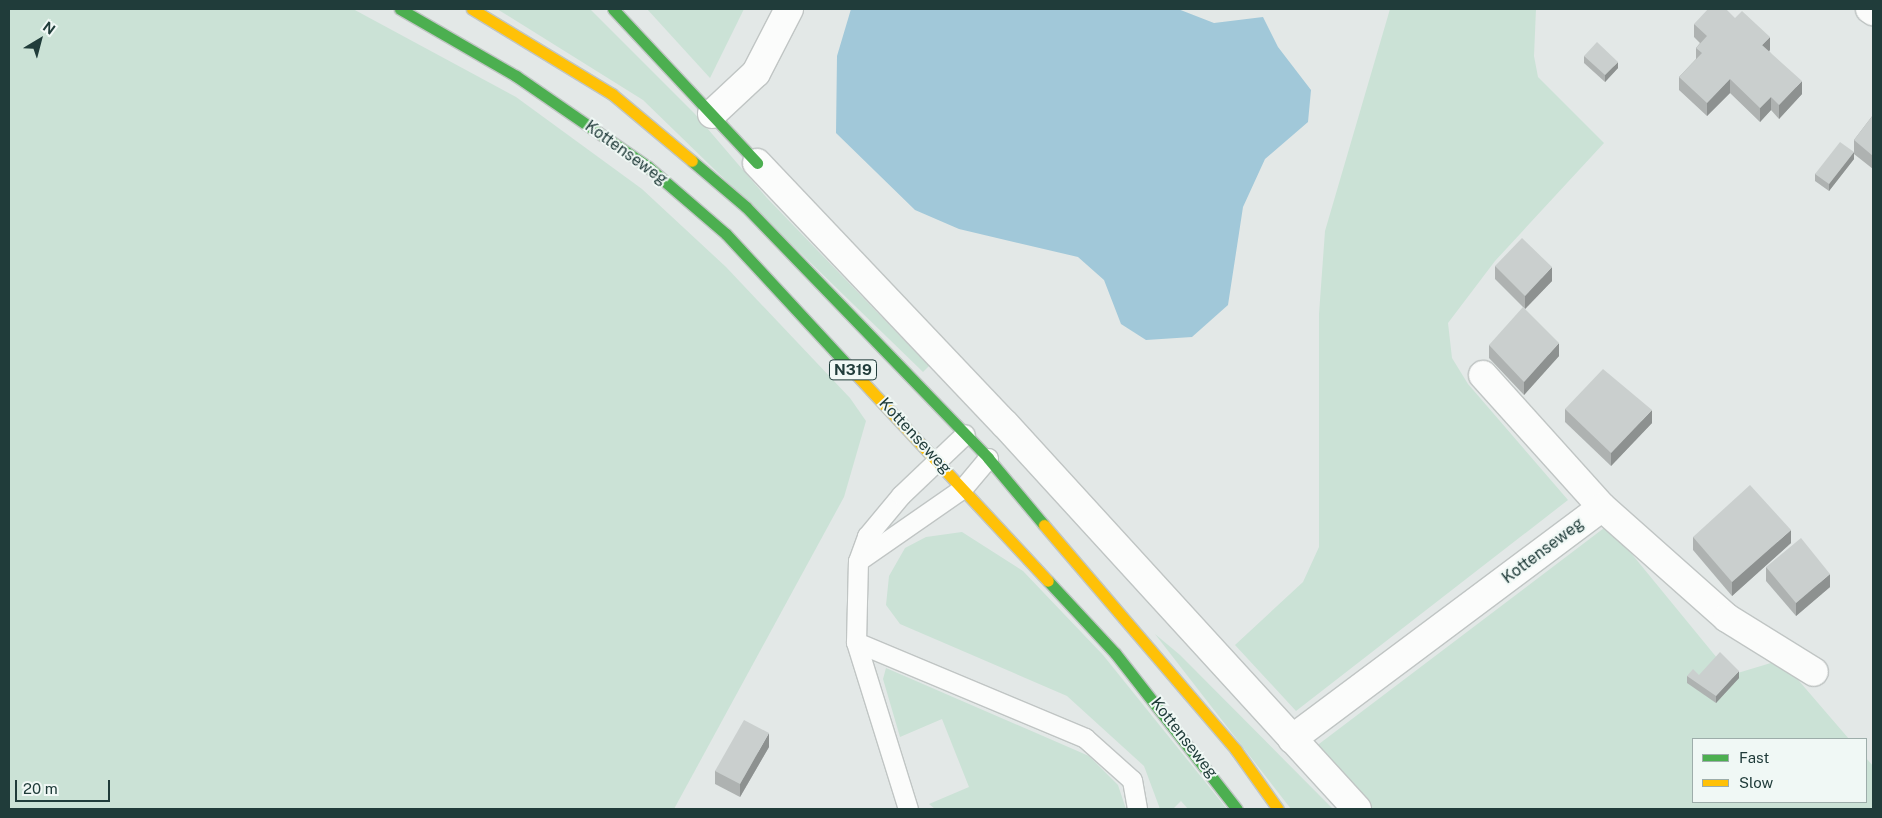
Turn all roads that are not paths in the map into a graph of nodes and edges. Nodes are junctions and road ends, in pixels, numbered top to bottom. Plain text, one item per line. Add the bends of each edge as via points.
1 (400, 9) edge
2 (472, 9) edge
3 (613, 9) edge
4 (789, 9) edge
5 (712, 114) junction
6 (757, 163) joint
7 (1483, 375) dead end
8 (1004, 423) junction
9 (965, 434) junction
10 (988, 458) junction
11 (937, 460) junction
12 (963, 488) junction
13 (1602, 507) junction
14 (858, 560) junction
15 (856, 642) junction
16 (1814, 672) dead end
17 (1292, 739) junction
18 (908, 809) edge
19 (1137, 809) edge
20 (1237, 809) edge
21 (1278, 809) edge
22 (1357, 809) edge

1 - 11 main road, Kottenseweg / N319 via 516,76 647,166 726,234
2 - 9 main road, Kottenseweg / N319 via 612,94 676,144 746,207
3 - 5 main road
4 - 5 street via 756,73
5 - 6 main road
6 - 8 street
7 - 13 street, Kottenseweg
8 - 9 street
8 - 10 street
8 - 17 street
9 - 10 main road, Kottenseweg / N319
9 - 11 lane
10 - 12 lane
10 - 21 main road, Kottenseweg / N319 via 1230,742
11 - 12 main road, Kottenseweg / N319
11 - 14 lane via 873,530
12 - 14 lane
12 - 20 main road, Kottenseweg / N319 via 1115,653
13 - 16 street, Kottenseweg via 1727,618
13 - 17 street, Kottenseweg
14 - 15 lane
15 - 18 lane
15 - 19 lane via 1085,738 1132,780
17 - 22 street

